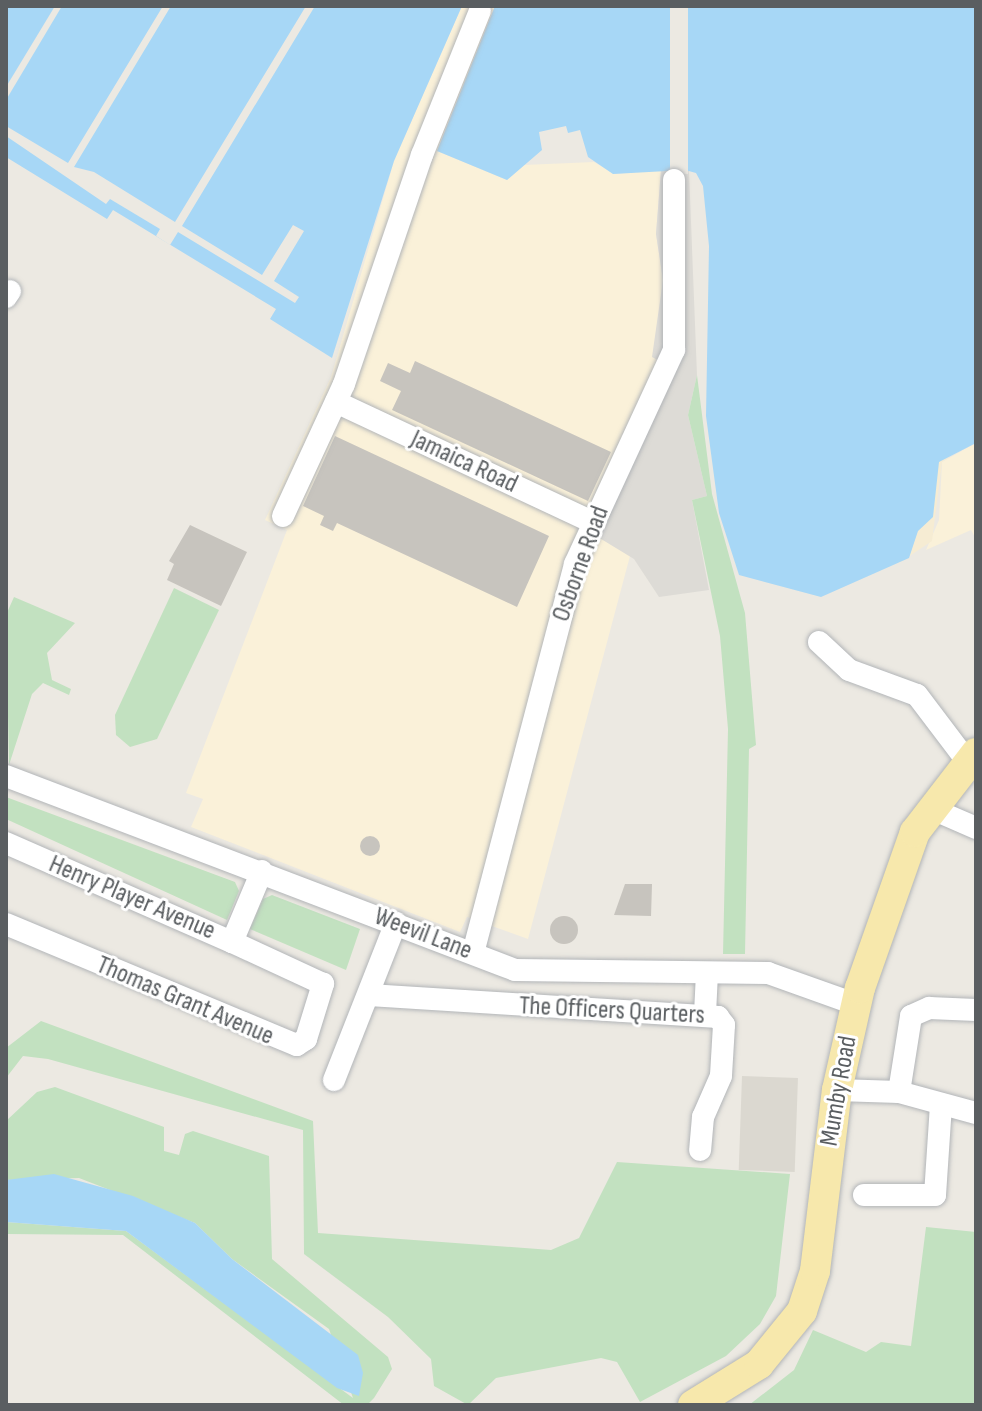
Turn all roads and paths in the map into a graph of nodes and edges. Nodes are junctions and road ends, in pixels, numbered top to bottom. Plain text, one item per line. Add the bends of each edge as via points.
1 (480, 11) dead end
2 (674, 180) dead end
3 (336, 402) junction
4 (283, 516) dead end
5 (592, 522) junction
6 (819, 642) dead end
7 (972, 757) edge
8 (6, 776) edge
9 (930, 808) junction
10 (976, 828) edge
11 (6, 843) edge
12 (262, 871) junction
13 (396, 923) junction
14 (6, 924) edge
15 (232, 942) junction
16 (473, 953) junction
17 (707, 973) junction
18 (369, 995) junction
19 (855, 1004) junction
20 (976, 1010) edge
21 (705, 1014) junction
22 (334, 1080) dead end
23 (837, 1090) junction
24 (899, 1092) junction
25 (941, 1104) junction
26 (976, 1113) edge
27 (700, 1150) dead end
28 (864, 1195) dead end
29 (703, 1403) edge

1 - 3 street via 422,155
2 - 5 street, Osborne Road via 675,345
3 - 4 street
3 - 5 street, Jamaica Road
5 - 16 street, Osborne Road via 568,586
6 - 7 street via 849,670 913,692
7 - 9 main road, Mumby Road
8 - 12 street, Weevil Lane
9 - 10 street
9 - 19 main road, Mumby Road via 902,863
11 - 15 street, Henry Player Avenue
12 - 13 street, Weevil Lane
12 - 15 street, Henry Player Avenue
13 - 16 street, Weevil Lane
13 - 18 street
14 - 15 street, Thomas Grant Avenue via 297,1045 306,1039 323,984
16 - 17 street, Weevil Lane via 528,972
17 - 19 street, Weevil Lane via 782,975
17 - 21 street
18 - 21 street, The Officers Quarters via 395,1001
18 - 22 street
19 - 23 main road, Mumby Road
20 - 24 street via 925,1009 911,1016
21 - 27 street, The Officers Quarters via 722,1021 724,1033 720,1082 703,1117
23 - 24 street
23 - 29 main road, Mumby Road via 815,1271 802,1311 775,1348
24 - 25 street
25 - 26 street
25 - 28 street via 935,1195

